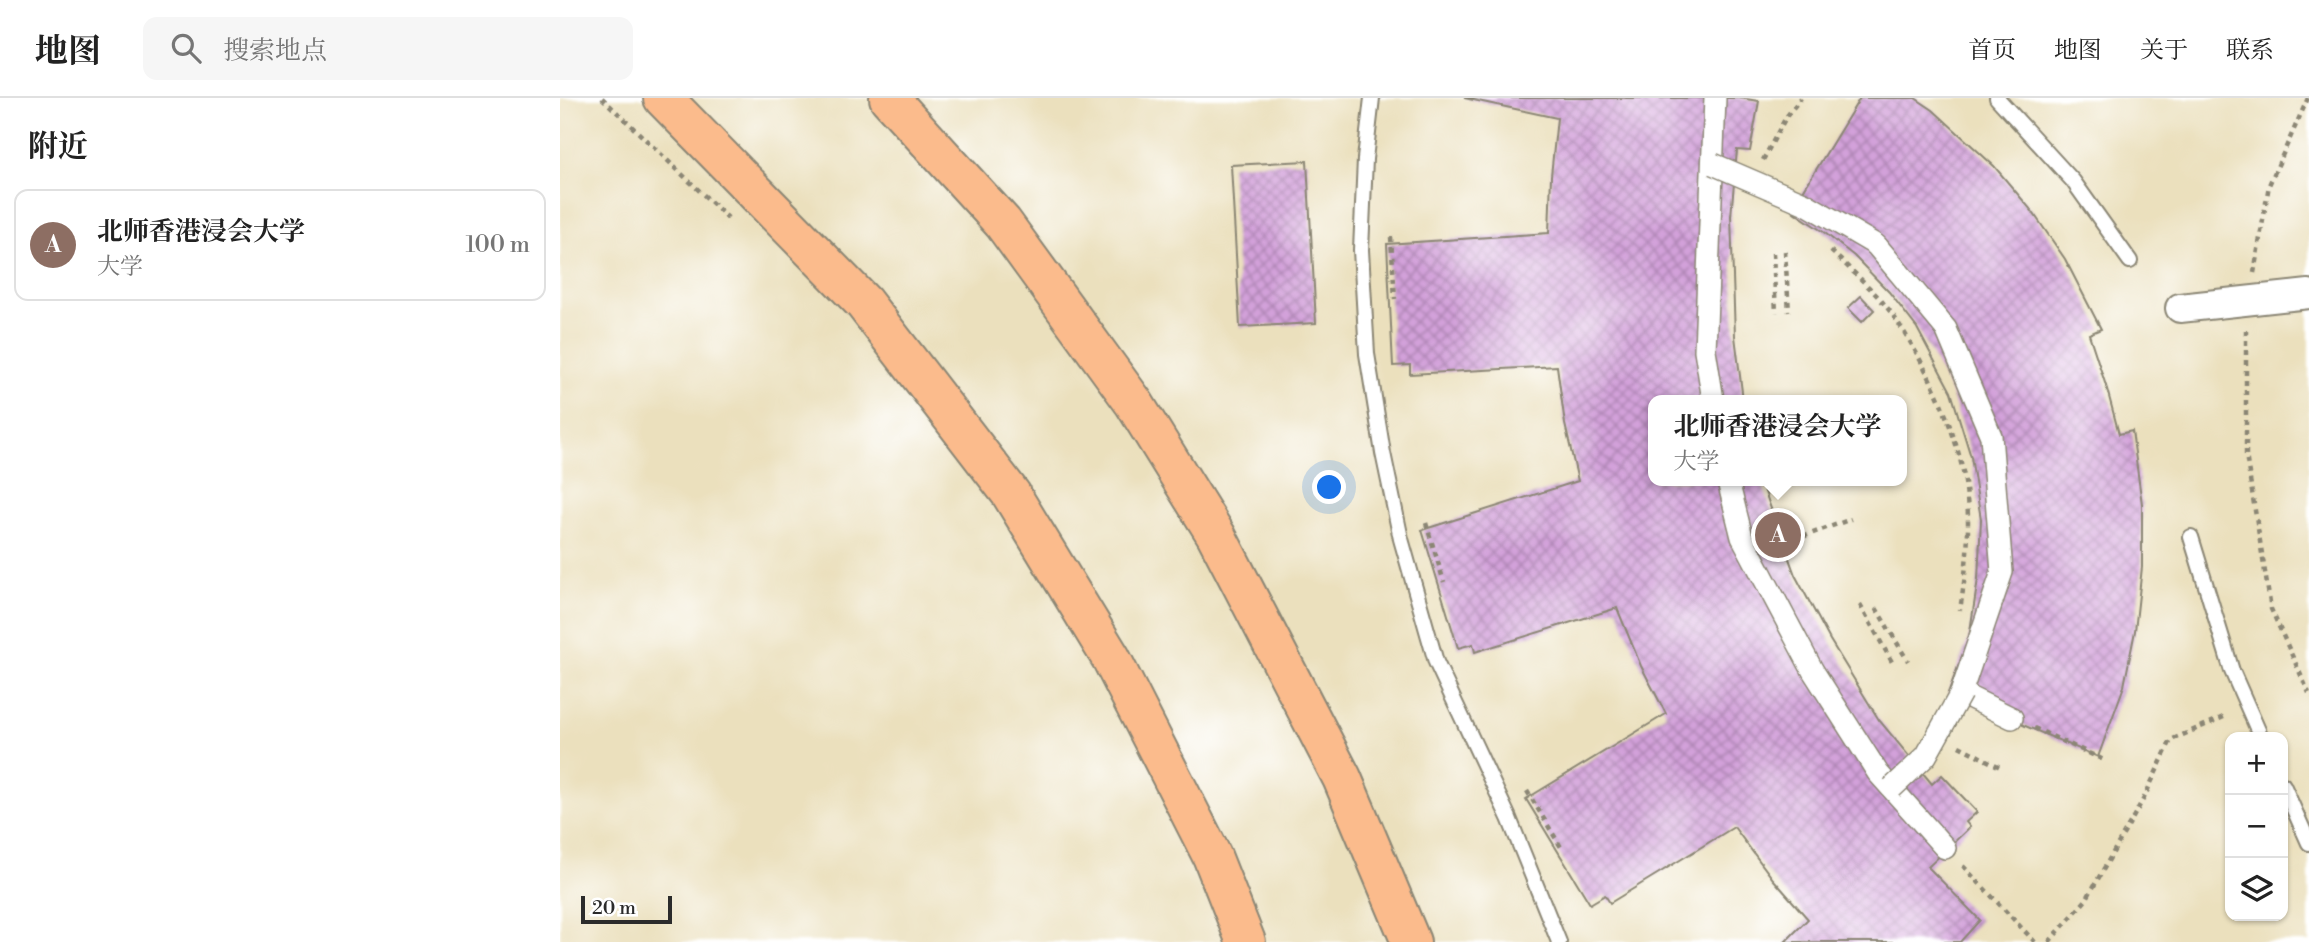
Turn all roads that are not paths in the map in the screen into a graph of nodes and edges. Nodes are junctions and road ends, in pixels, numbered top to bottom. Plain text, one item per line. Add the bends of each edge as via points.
1 (663, 98) edge
2 (889, 98) edge
3 (1372, 98) edge
4 (1715, 98) edge
5 (1997, 98) edge
6 (1713, 164) junction
7 (2130, 261) dead end
8 (2309, 294) edge
9 (2180, 308) dead end
10 (1712, 395) edge
11 (1729, 486) edge
12 (2191, 537) dead end
13 (1961, 692) junction
14 (2012, 718) road end
15 (2259, 732) edge
16 (1892, 788) junction
17 (2287, 795) edge
18 (2309, 844) edge
19 (1945, 848) road end
20 (1246, 942) edge
21 (1411, 942) edge
22 (1559, 942) edge

1 - 20 main road via 864,303 1011,494 1111,658 1212,856
2 - 21 main road via 1003,223 1148,425 1216,535 1342,778
3 - 22 lane via 1361,250 1367,354 1401,539 1436,662 1509,818
4 - 6 street
5 - 7 lane via 2073,181
6 - 10 street via 1705,350
6 - 13 street, bridge via 1806,204 1876,245 1946,329 1991,436 2002,572
8 - 9 street
11 - 16 street via 1751,556 1813,671
12 - 15 lane via 2232,671
13 - 14 street
13 - 16 street, bridge via 1926,755
16 - 19 street
17 - 18 lane

